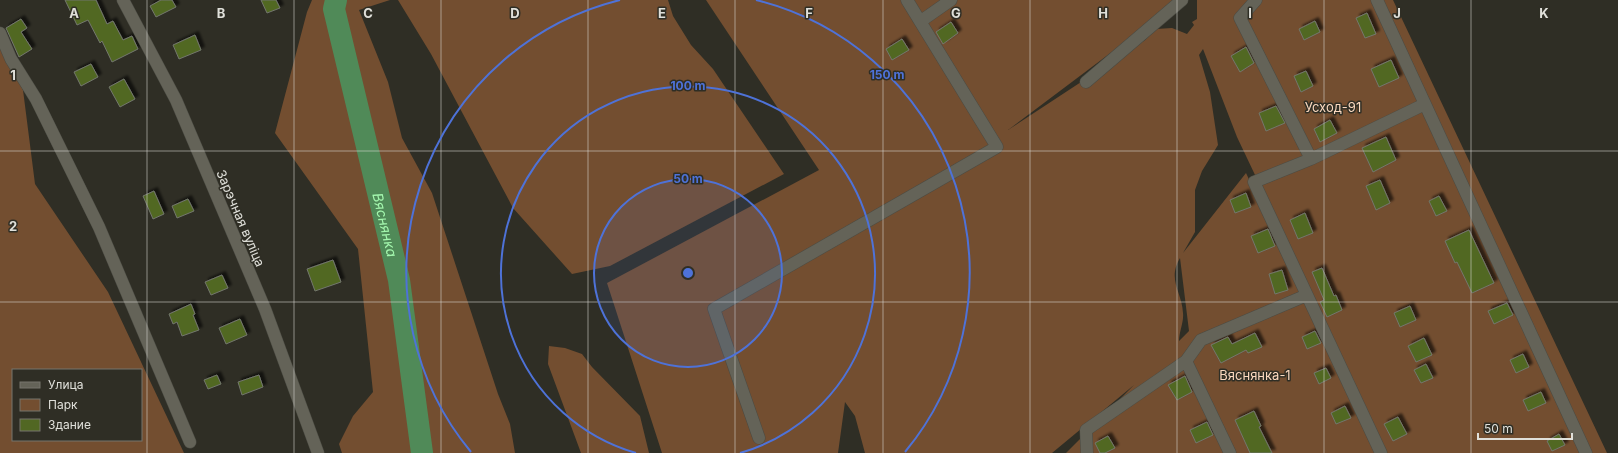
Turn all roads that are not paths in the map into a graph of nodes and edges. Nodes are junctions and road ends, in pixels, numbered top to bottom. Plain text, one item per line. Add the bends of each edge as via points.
1 (123, 0) edge
2 (907, 0) edge
3 (951, 0) edge
4 (1182, 0) edge
5 (1256, 0) edge
6 (1377, 0) edge
7 (921, 21) junction
8 (0, 33) edge
9 (1086, 82) dead end
10 (1425, 104) junction
11 (1312, 159) junction
12 (1307, 295) junction
13 (1186, 361) junction
14 (759, 438) dead end
15 (190, 442) dead end
16 (318, 453) edge
17 (1087, 453) edge
18 (1230, 453) edge
19 (1381, 453) edge
20 (1586, 453) edge

1 - 16 street, Зарэчная вуліца via 179,108 265,309
2 - 7 street
3 - 7 street
4 - 9 street
5 - 11 street via 1240,18
6 - 10 street
7 - 14 street via 997,148 714,309
8 - 15 street via 36,99 99,227
10 - 11 street
10 - 20 street
11 - 12 street via 1254,182
12 - 13 street via 1201,340
12 - 19 street
13 - 17 street via 1086,430
13 - 18 street

